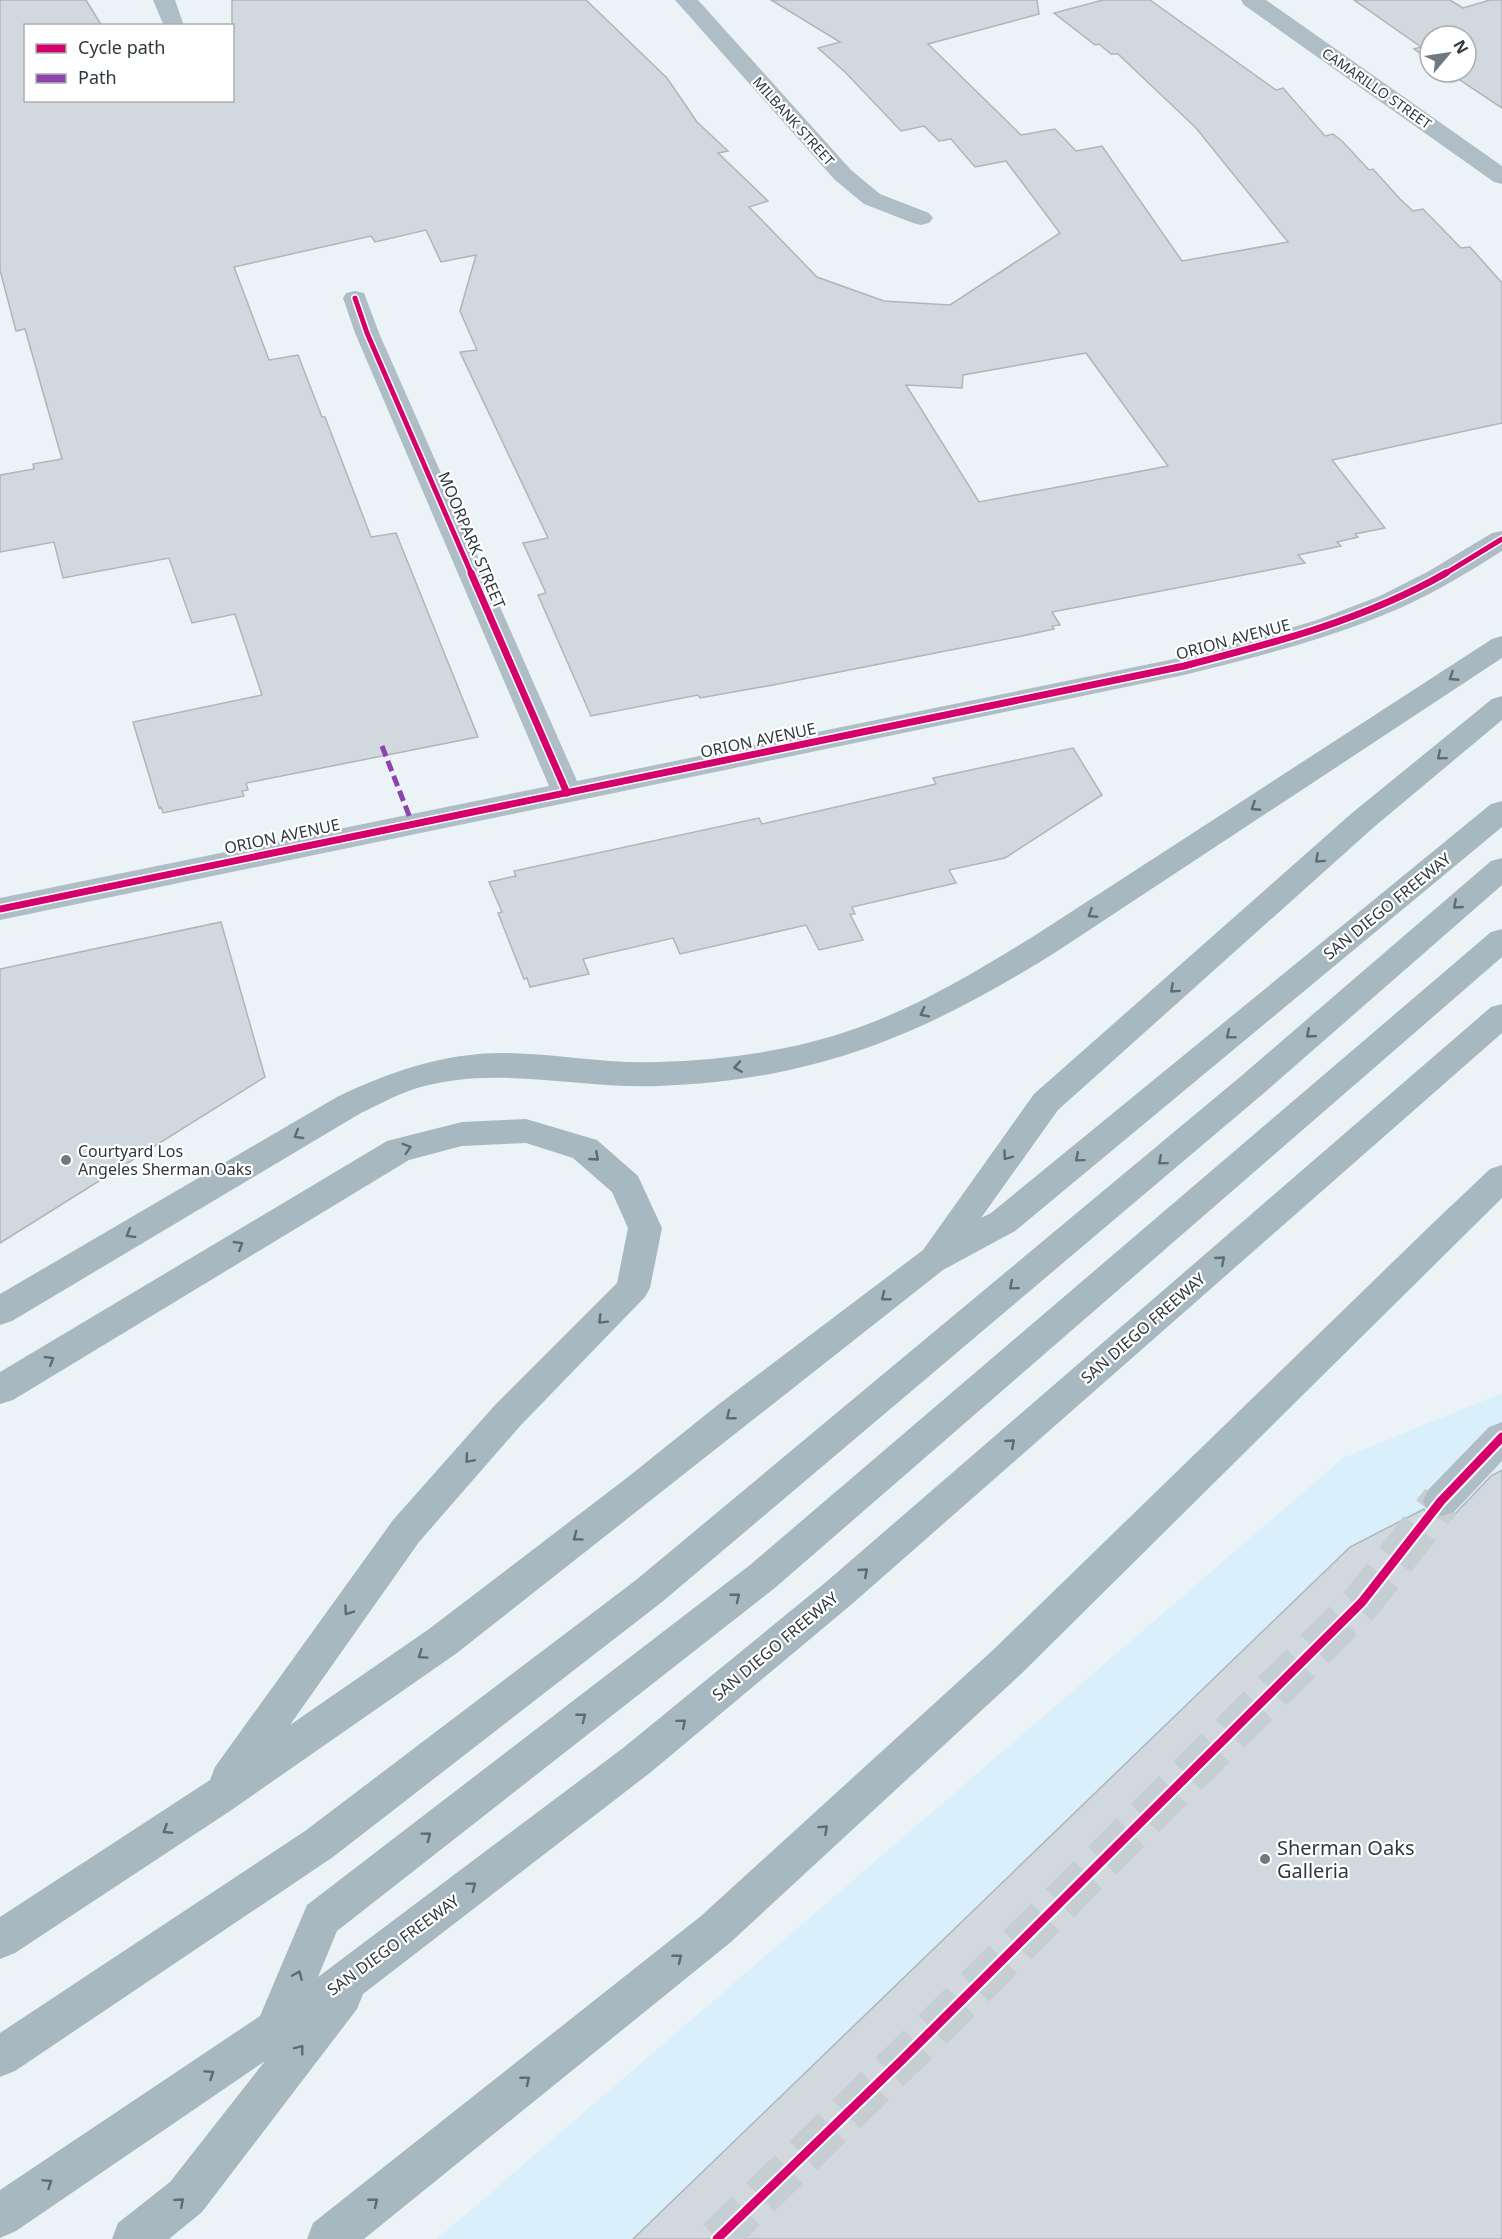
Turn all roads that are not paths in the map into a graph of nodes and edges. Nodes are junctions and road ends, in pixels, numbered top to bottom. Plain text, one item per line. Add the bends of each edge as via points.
1 (164, 0) edge
2 (686, 0) edge
3 (1252, 0) edge
4 (174, 24) edge
5 (1502, 177) edge
6 (921, 218) dead end
7 (355, 298) dead end
8 (1502, 539) edge
9 (1502, 645) edge
10 (1502, 705) edge
11 (567, 793) junction
12 (1502, 812) edge
13 (1502, 868) edge
14 (0, 909) edge
15 (1502, 940) edge
16 (1502, 1015) edge
17 (1502, 1178) edge
18 (931, 1262) junction
19 (0, 1311) edge
20 (0, 1390) edge
21 (1502, 1437) edge
22 (1441, 1501) tunnel mouth
23 (216, 1798) junction
24 (0, 1940) edge
25 (359, 1973) junction
26 (276, 2028) junction
27 (0, 2057) edge
28 (0, 2216) edge
29 (135, 2239) edge
30 (328, 2239) edge

1 - 4 street
2 - 6 street, MILBANK STREET via 843,175 872,200
3 - 5 street, CAMARILLO STREET
7 - 11 street, MOORPARK STREET
8 - 11 street, ORION AVENUE via 1456,568 1374,609 1276,643 1184,666
9 -> 19 highway via 1045,944 976,987 914,1018 843,1045 782,1060 712,1070 643,1074 505,1065 448,1071 392,1084 349,1105
10 -> 18 highway via 1363,820 1046,1102
11 - 14 street, ORION AVENUE
12 -> 18 highway, SAN DIEGO FREEWAY via 1003,1222
13 -> 27 highway via 1243,1092 649,1591 319,1844
26 -> 15 highway via 322,1918 763,1576
25 -> 16 highway, SAN DIEGO FREEWAY via 637,1760 839,1593
30 -> 17 highway via 716,1929 1007,1662
18 -> 23 highway, SAN DIEGO FREEWAY via 443,1641
20 -> 23 highway via 399,1150 462,1134 526,1131 585,1149 626,1185 645,1228 633,1288 507,1414 406,1531
21 - 22 street
23 -> 24 highway, SAN DIEGO FREEWAY
25 - 26 highway, SAN DIEGO FREEWAY
29 -> 25 highway via 186,2197
28 -> 26 highway, SAN DIEGO FREEWAY

